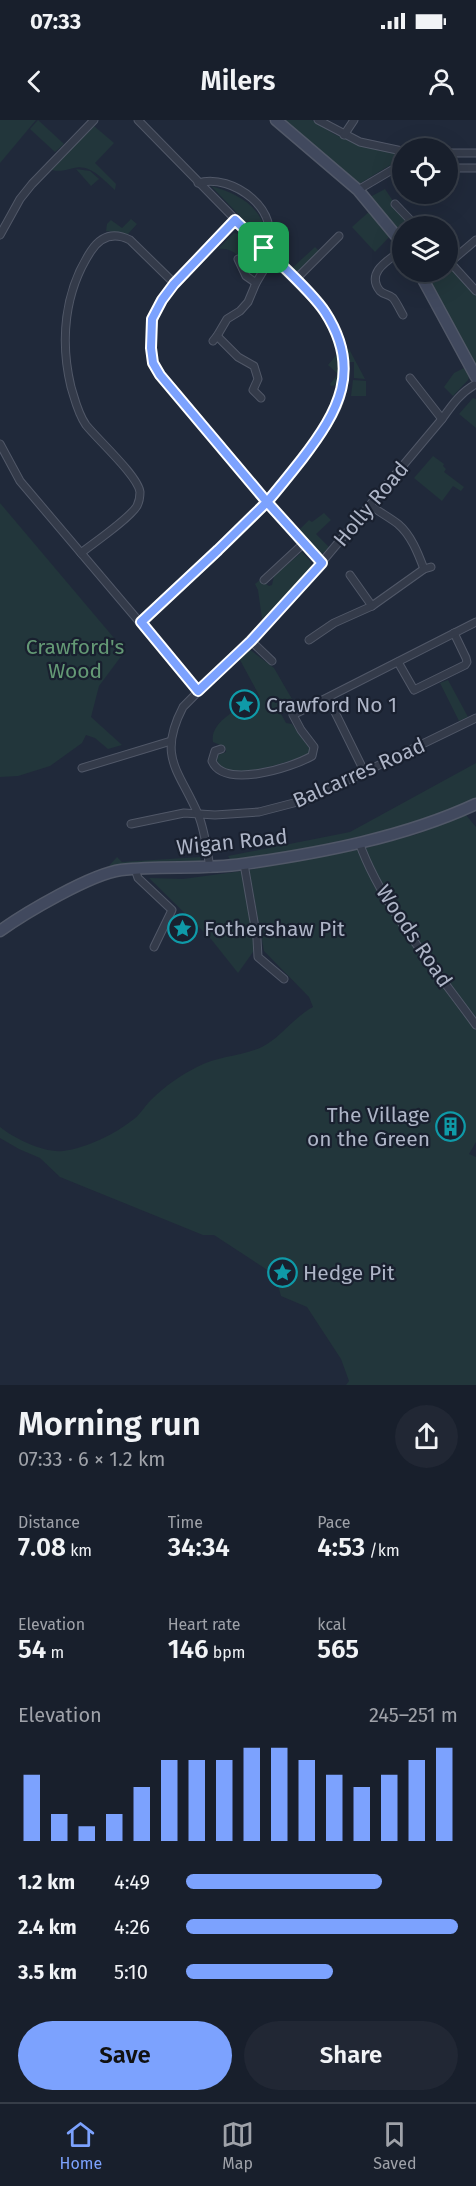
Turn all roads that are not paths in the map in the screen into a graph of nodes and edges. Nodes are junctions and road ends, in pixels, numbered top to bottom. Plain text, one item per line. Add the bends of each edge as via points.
1 (94, 120) edge
2 (138, 120) edge
3 (276, 120) edge
4 (318, 120) edge
5 (354, 120) edge
6 (344, 135) junction
7 (392, 149) edge
8 (458, 153) edge
9 (476, 153) edge
10 (476, 168) edge
11 (392, 170) edge
12 (460, 171) dead end
13 (198, 183) junction
14 (358, 190) junction
15 (395, 204) dead end
16 (406, 216) edge
17 (235, 220) junction
18 (392, 231) edge
19 (0, 236) edge
20 (339, 236) dead end
21 (476, 240) edge
22 (264, 248) junction
23 (458, 254) edge
24 (272, 256) junction
25 (392, 257) edge
26 (238, 259) dead end
27 (458, 272) edge
28 (295, 280) junction
29 (424, 282) edge
30 (256, 283) junction
31 (174, 284) junction
32 (476, 291) edge
33 (403, 315) dead end
34 (476, 377) edge
35 (410, 378) dead end
36 (476, 384) edge
37 (261, 398) dead end
38 (442, 419) junction
39 (0, 444) edge
40 (267, 502) junction
41 (370, 505) junction
42 (304, 543) junction
43 (81, 553) junction
44 (322, 563) junction
45 (350, 575) dead end
46 (264, 580) dead end
47 (372, 606) junction
48 (141, 622) junction
49 (476, 622) edge
50 (454, 633) junction
51 (309, 640) dead end
52 (251, 641) junction
53 (272, 661) dead end
54 (398, 662) junction
55 (198, 691) junction
56 (328, 698) junction
57 (476, 718) edge
58 (171, 741) junction
59 (216, 748) dead end
60 (81, 768) dead end
61 (365, 773) junction
62 (476, 804) edge
63 (197, 813) junction
64 (131, 824) dead end
65 (359, 842) junction
66 (244, 864) junction
67 (210, 868) junction
68 (135, 870) junction
69 (0, 932) edge
70 (154, 947) dead end
71 (284, 980) dead end
72 (476, 1025) edge

1 - 19 street via 32,184
2 - 13 street
3 - 14 main road
4 - 6 street
5 - 6 street
6 - 7 street
8 - 9 street
10 - 12 street
11 - 14 street
13 - 17 street
13 - 22 street via 213,179 251,196 269,226 270,236
14 - 18 main road
15 - 16 street
17 - 22 street
17 - 31 street
20 - 28 street
21 - 23 street
22 - 24 street
24 - 28 street
24 - 30 street
25 - 33 street via 380,266 374,286 391,296
26 - 30 street via 246,276
27 - 32 street
28 - 40 street via 323,309 337,336 343,387 339,403 323,430
29 - 34 main road
30 - 37 street via 248,302 227,319 215,338 256,370 258,379 253,390
31 - 40 street via 152,319 153,363
31 - 43 street via 129,240 110,236 91,250 72,290 64,342 73,393 85,424 135,479 140,493 137,506
35 - 38 street
36 - 38 street, Holly Road via 464,391
38 - 41 street, Holly Road
39 - 43 street via 20,481
40 - 42 street
40 - 48 street
41 - 44 street, Holly Road
41 - 47 street via 399,525 428,568
42 - 44 street
42 - 46 street
43 - 48 street
44 - 52 street, Holly Road
45 - 47 street
47 - 51 street via 334,623
48 - 55 street
49 - 50 street
50 - 54 street
50 - 54 street via 466,657 465,665 414,690
52 - 53 street
52 - 55 street, Holly Road
54 - 56 street
55 - 58 street, Holly Road via 183,707
56 - 59 street via 290,716 314,747 312,756 305,760 270,771 230,775 214,766 212,756
56 - 61 street
57 - 61 street, Balcarres Road
58 - 60 street
58 - 63 street, Holly Road via 173,765
61 - 63 street, Balcarres Road via 323,794 281,807 238,814
62 - 65 main road, Wigan Road via 434,822
63 - 64 street, Balcarres Road
63 - 67 street, Holly Road
65 - 66 main road, Wigan Road
65 - 72 street, Woods Road via 387,899
66 - 67 main road, Wigan Road
66 - 71 street via 258,957
67 - 68 main road, Wigan Road
68 - 69 main road, Wigan Road via 99,876
68 - 70 street via 138,878 172,910

